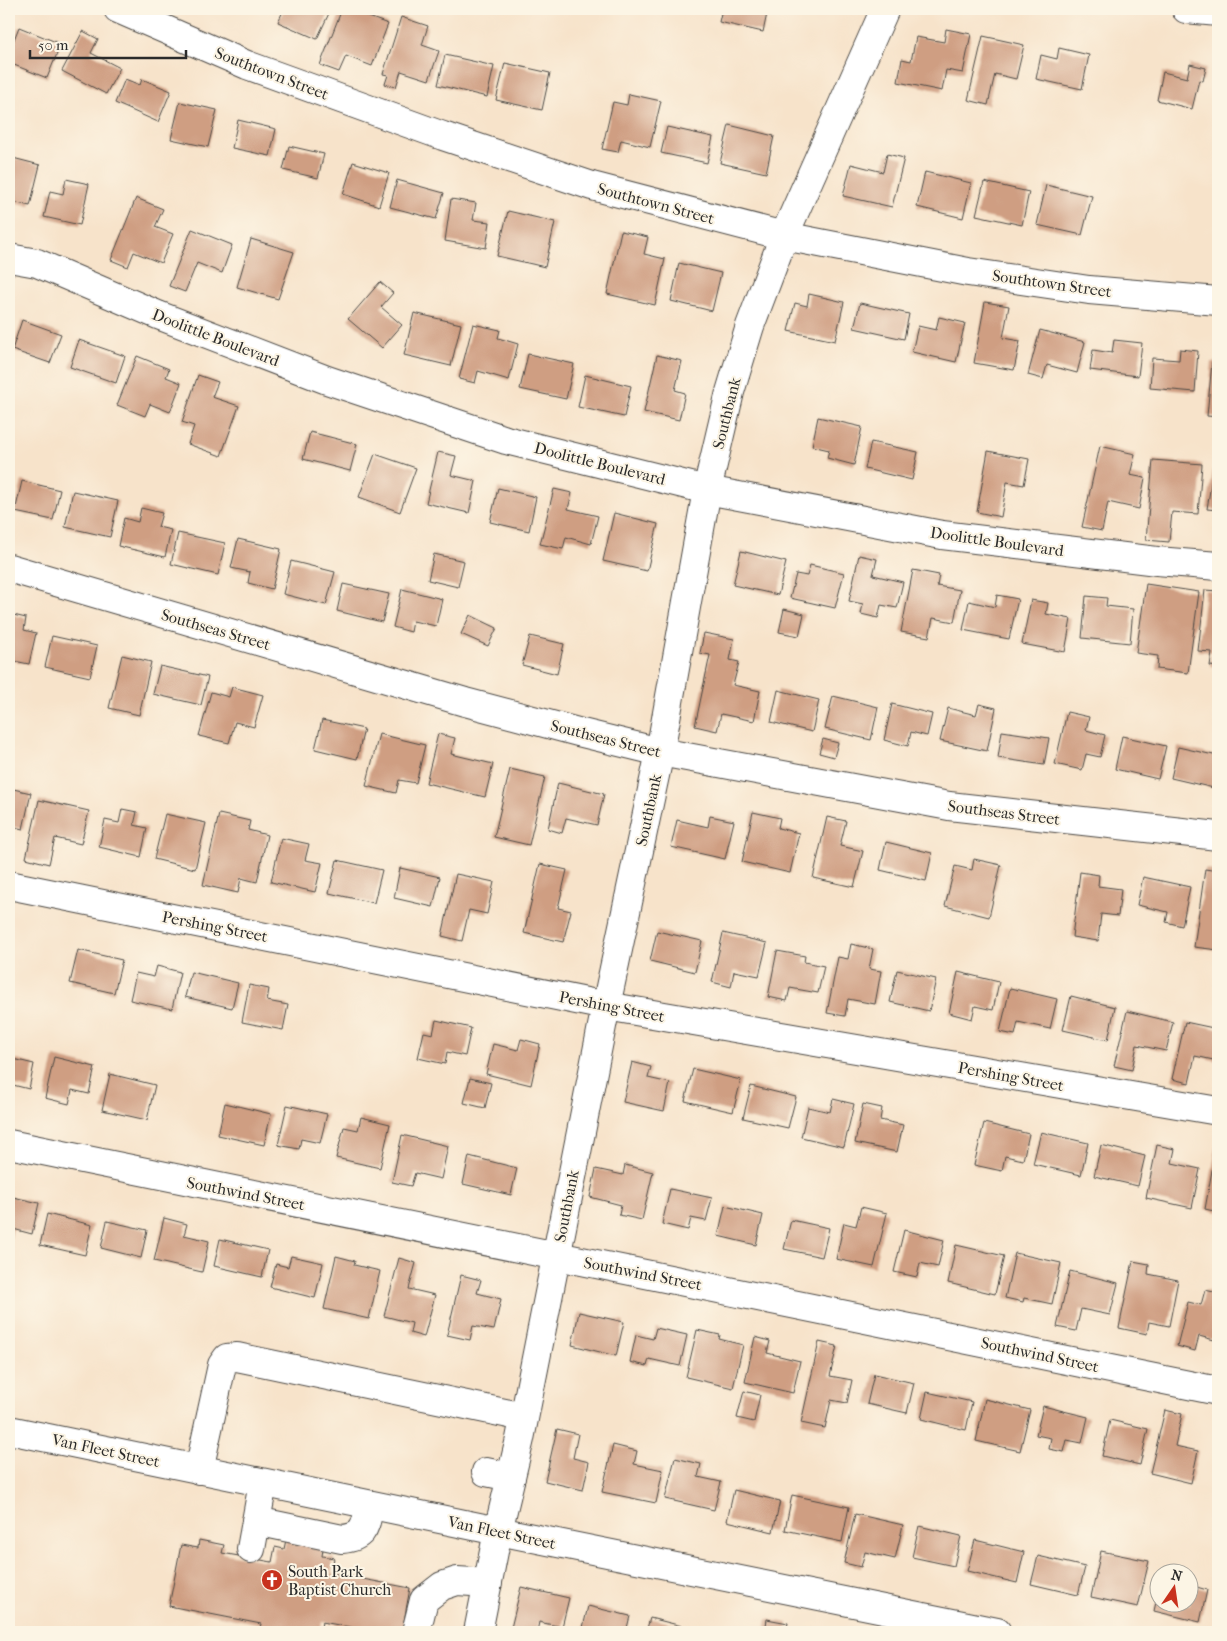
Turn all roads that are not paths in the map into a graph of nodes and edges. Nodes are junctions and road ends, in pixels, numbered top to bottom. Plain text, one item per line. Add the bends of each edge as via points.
1 (118, 9) edge
2 (885, 9) edge
3 (1186, 9) edge
4 (1218, 12) edge
5 (784, 236) junction
6 (9, 258) edge
7 (1218, 301) edge
8 (706, 490) junction
9 (1218, 566) edge
10 (9, 568) edge
11 (660, 752) junction
12 (1218, 836) edge
13 (9, 884) edge
14 (606, 1006) junction
15 (1218, 1112) edge
16 (9, 1144) edge
17 (556, 1256) junction
18 (1218, 1391) edge
19 (524, 1417) junction
20 (9, 1430) edge
21 (199, 1470) junction
22 (263, 1482) junction
23 (370, 1505) junction
24 (256, 1521) junction
25 (498, 1531) junction
26 (251, 1549) dead end
27 (488, 1583) junction
28 (416, 1632) edge
29 (478, 1632) edge
30 (997, 1632) edge

1 - 5 street, Southtown Street via 247,65 443,136 592,186
2 - 5 street, Southbank
3 - 4 street
5 - 7 street, Southtown Street via 977,273 1089,290
5 - 8 street, Southbank via 750,326
6 - 8 street, Doolittle Boulevard via 37,263 327,380 506,440
8 - 9 street, Doolittle Boulevard via 942,535 1157,562
8 - 11 street, Southbank
10 - 11 street, Southseas Street via 465,702
11 - 12 street, Southseas Street via 949,806
11 - 14 street, Southbank
13 - 14 street, Pershing Street
14 - 15 street, Pershing Street
14 - 17 street, Southbank
16 - 17 street, Southwind Street
17 - 18 street, Southwind Street
17 - 19 street, Southbank
19 - 21 street via 236,1356 226,1358 222,1365
19 - 25 street, Southbank via 498,1474
20 - 21 street, Van Fleet Street
21 - 22 street, Van Fleet Street
22 - 23 street, Van Fleet Street
22 - 24 street
23 - 24 street via 364,1528 351,1538 342,1539
23 - 25 street, Van Fleet Street
24 - 26 street
25 - 27 street, Southbank
25 - 30 street, Van Fleet Street
27 - 28 street via 457,1581 442,1586 424,1600
27 - 29 street, Southbank

